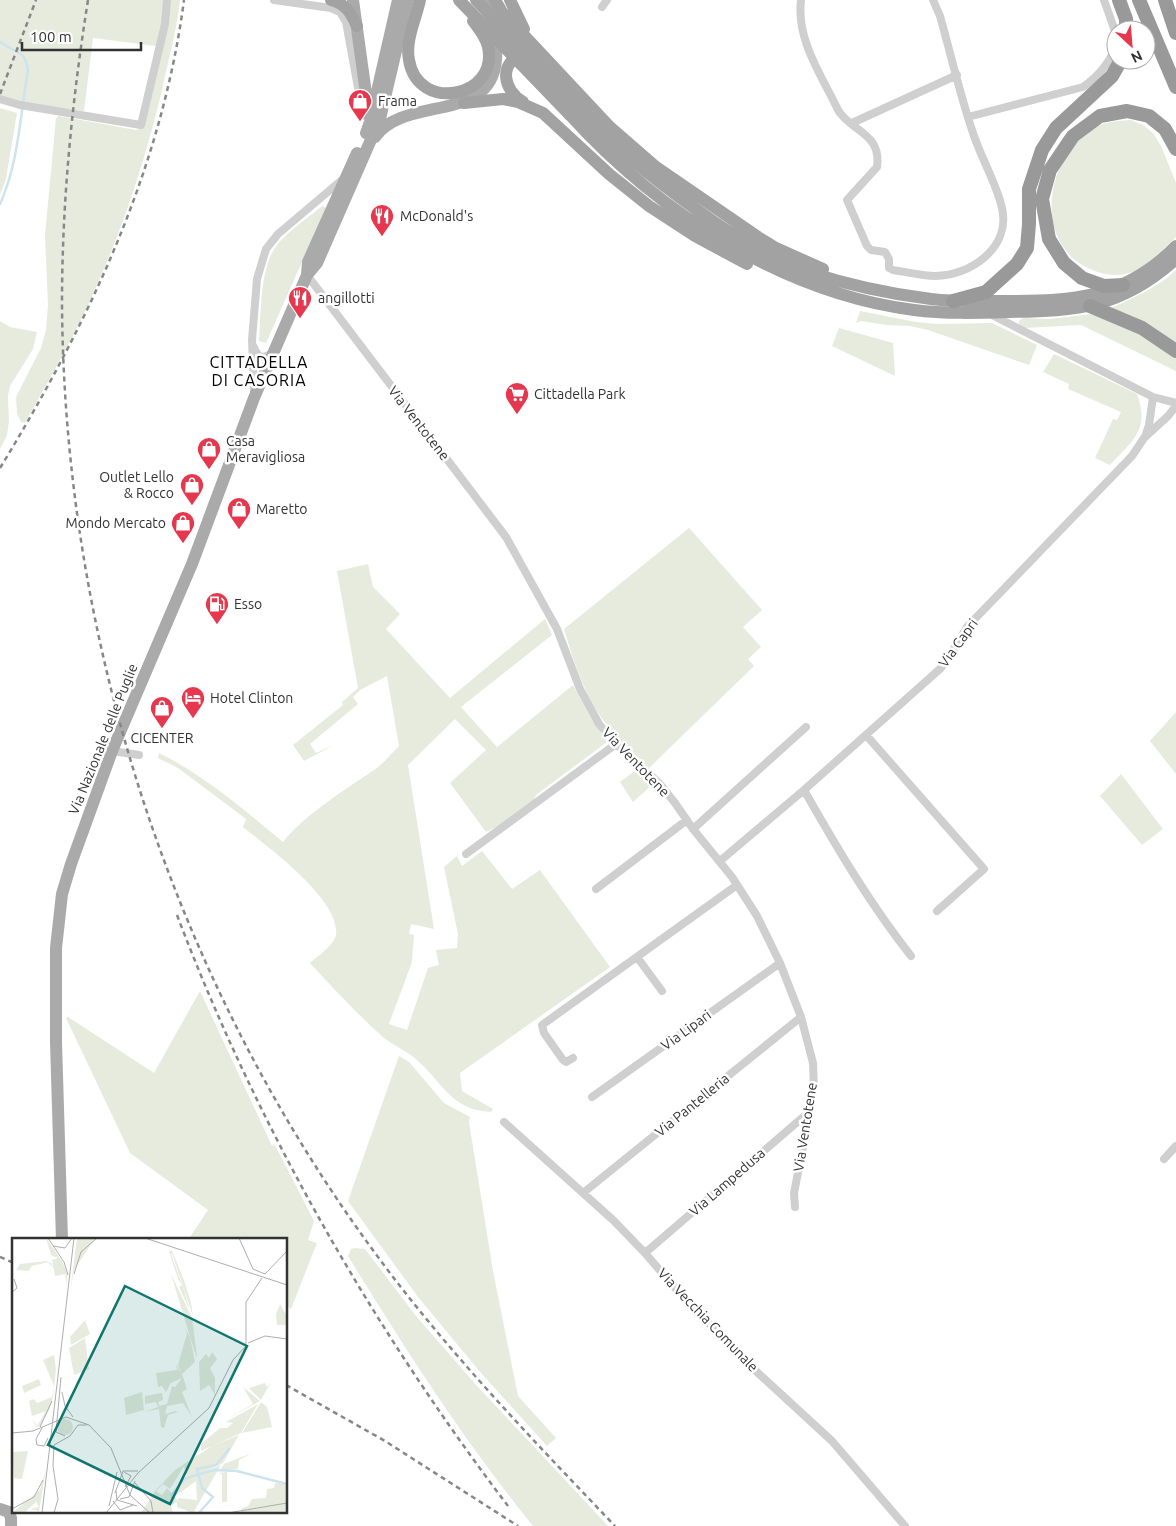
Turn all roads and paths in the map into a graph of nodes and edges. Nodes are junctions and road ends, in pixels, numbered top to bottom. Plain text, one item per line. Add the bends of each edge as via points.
1 (167, 0) edge
2 (274, 0) edge
3 (332, 0) edge
4 (398, 0) edge
5 (408, 0) edge
6 (420, 0) edge
7 (458, 0) edge
8 (476, 0) edge
9 (487, 0) edge
10 (495, 0) edge
11 (510, 0) edge
12 (607, 0) edge
13 (801, 0) edge
14 (933, 0) edge
15 (1104, 0) edge
16 (1119, 0) edge
17 (1139, 0) edge
18 (1146, 0) edge
19 (1165, 0) edge
20 (354, 2) edge
21 (602, 7) dead end
22 (1111, 20) edge
23 (1126, 20) edge
24 (357, 26) junction
25 (1176, 33) edge
26 (534, 45) junction
27 (1106, 65) edge
28 (551, 66) junction
29 (1115, 70) edge
30 (957, 76) junction
31 (1176, 86) edge
32 (0, 99) edge
33 (464, 103) junction
34 (531, 107) junction
35 (573, 111) junction
36 (968, 117) junction
37 (370, 122) junction
38 (852, 124) junction
39 (370, 145) junction
40 (1176, 149) edge
41 (346, 176) junction
42 (1176, 246) edge
43 (1176, 259) edge
44 (307, 275) junction
45 (1123, 285) junction
46 (816, 286) junction
47 (866, 287) junction
48 (953, 301) junction
49 (1090, 306) junction
50 (988, 312) junction
51 (365, 338) dead end
52 (252, 340) junction
53 (358, 343) junction
54 (1176, 351) edge
55 (273, 353) junction
56 (1153, 397) junction
57 (254, 398) junction
58 (1176, 404) edge
59 (1144, 438) junction
60 (806, 727) dead end
61 (866, 735) junction
62 (616, 744) junction
63 (112, 751) junction
64 (139, 755) dead end
65 (804, 790) junction
66 (687, 820) junction
67 (693, 829) junction
68 (466, 854) dead end
69 (720, 861) junction
70 (737, 885) junction
71 (596, 889) dead end
72 (937, 911) dead end
73 (911, 956) dead end
74 (637, 957) junction
75 (780, 963) junction
76 (662, 991) dead end
77 (801, 1017) junction
78 (573, 1058) dead end
79 (592, 1097) dead end
80 (809, 1112) junction
81 (504, 1122) dead end
82 (1176, 1146) edge
83 (1164, 1159) dead end
84 (583, 1193) junction
85 (795, 1207) dead end
86 (62, 1238) edge
87 (645, 1253) junction
88 (905, 1526) edge

1 - 32 street via 141,126
2 - 37 street via 331,8 342,15 364,115
3 - 24 highway via 349,10
4 - 37 main road, Via Nazionale delle Puglie
5 - 39 main road, Via Nazionale delle Puglie via 380,119
6 - 7 highway, bridge via 409,61 416,78 426,88 444,94 471,88 481,78 488,62 489,49 483,34
7 - 35 highway, bridge
8 - 35 highway, bridge
9 - 33 main road via 496,51 495,68 484,89
10 - 26 highway via 502,12
11 - 26 highway
12 - 21 street
13 - 38 street via 803,38 842,117
14 - 30 street
15 - 22 street
16 - 23 highway
17 - 31 highway
18 - 31 highway
19 - 25 highway
20 - 24 main road
24 - 37 main road
26 - 28 highway
27 - 36 street via 1095,79 1083,87
28 - 34 highway via 540,56 530,53 518,56 508,67 509,89 517,99
28 - 47 highway via 630,146 686,189 776,248
29 - 48 highway via 1056,128 1042,150 1029,189 1026,248 1017,264 986,292
30 - 36 street
30 - 38 street
33 - 34 highway via 503,99
33 - 39 main road via 395,120 383,128
34 - 46 highway via 550,118 609,174 669,220 751,265
35 - 46 highway via 590,138 675,208 744,253
35 - 47 highway via 646,173 732,234 804,270
36 - 38 street via 1002,206 1002,235 986,256 973,266 949,275 934,276 893,270 889,268 885,252 871,250 867,246 847,200 877,167 878,161 870,139
37 - 41 main road, Via Nazionale delle Puglie
39 - 44 main road, Via Nazionale delle Puglie via 334,233
40 - 45 highway via 1165,129 1149,116 1127,111 1100,116 1073,136 1050,170 1042,199 1049,239 1064,263 1082,278 1104,286
41 - 44 main road, Via Nazionale delle Puglie via 308,262
41 - 52 street via 266,248 257,279
42 - 45 highway via 1153,268
43 - 49 highway via 1133,290
44 - 53 street, Via Ventotene
44 - 55 main road, Via Nazionale delle Puglie
45 - 48 highway via 1074,298
46 - 50 highway via 913,310
47 - 48 highway
49 - 50 highway via 1058,311
49 - 54 highway via 1142,328
50 - 56 street, Via Capri
51 - 53 street
52 - 55 street via 256,355 267,357
52 - 57 street
53 - 62 street, Via Ventotene via 521,554 557,629 580,689 599,724
55 - 57 main road, Via Nazionale delle Puglie
56 - 58 street, Via Capri
56 - 59 street
57 - 63 main road, Via Nazionale delle Puglie via 192,564
58 - 59 street, Via Capri
59 - 61 street, Via Capri via 1132,456 967,626 940,668
60 - 67 street
61 - 65 street, Via Capri
61 - 72 street via 984,869
62 - 66 street, Via Ventotene via 659,784
62 - 68 street
63 - 64 street
63 - 86 main road, Via Nazionale delle Puglie via 71,864 58,918 56,1042
65 - 69 street, Via Capri
65 - 73 street via 849,869
66 - 67 street, Via Ventotene
66 - 71 street
67 - 69 street, Via Ventotene
69 - 70 street, Via Ventotene
70 - 74 street
70 - 75 street, Via Ventotene via 757,916
74 - 76 street
74 - 78 street via 542,1025 562,1060 566,1062
75 - 77 street, Via Ventotene
75 - 79 street, Via Lipari
77 - 80 street, Via Ventotene via 813,1063 814,1090
77 - 84 street, Via Pantelleria
80 - 85 street, Via Ventotene via 794,1193
80 - 87 street, Via Lampedusa
81 - 84 street, Via Vecchia Comunale
82 - 83 street
84 - 87 street, Via Vecchia Comunale
87 - 88 street, Via Vecchia Comunale via 745,1361 832,1441

